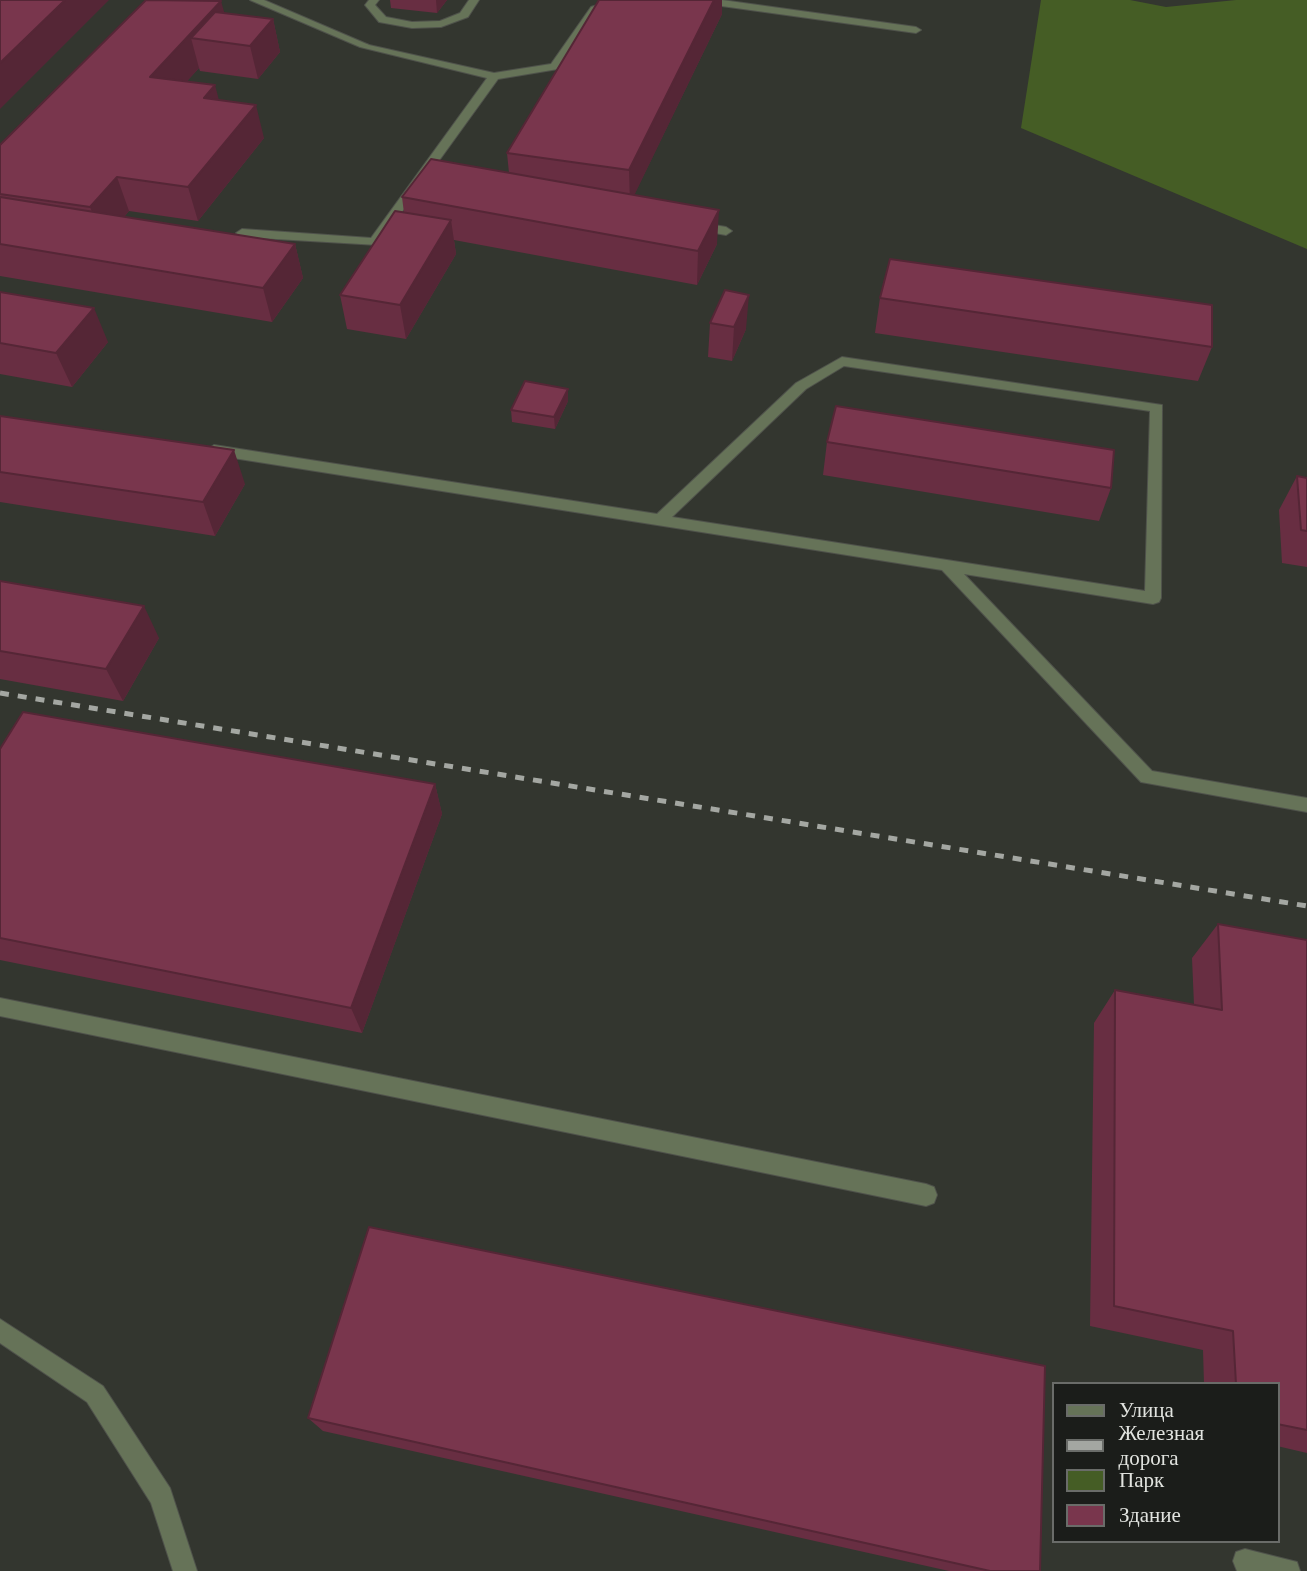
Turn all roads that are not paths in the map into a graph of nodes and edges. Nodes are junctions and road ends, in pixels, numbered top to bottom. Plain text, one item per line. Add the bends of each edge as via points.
1 (256, 0) edge
2 (374, 0) edge
3 (474, 0) edge
4 (623, 0) edge
5 (700, 0) edge
6 (916, 30) dead end
7 (494, 76) junction
8 (420, 179) junction
9 (433, 181) edge
10 (686, 224) edge
11 (726, 231) dead end
12 (242, 233) edge
13 (192, 447) edge
14 (659, 520) junction
15 (947, 566) junction
16 (1307, 805) edge
17 (0, 1007) edge
18 (926, 1195) dead end
19 (0, 1330) edge
20 (185, 1571) edge
21 (1251, 1571) edge
22 (1288, 1571) edge

1 - 7 street via 364,45
2 - 3 street via 370,5 383,20 412,25 441,24 464,15
4 - 7 street via 594,9 554,67
5 - 6 street
7 - 8 street
8 - 9 street
8 - 12 street via 374,242
10 - 11 street
13 - 14 street
14 - 15 street
14 - 15 street via 801,386 842,361 1157,408 1153,598
15 - 16 street via 1147,777
17 - 18 street
19 - 20 street via 95,1394 161,1497
21 - 22 street via 1245,1561

